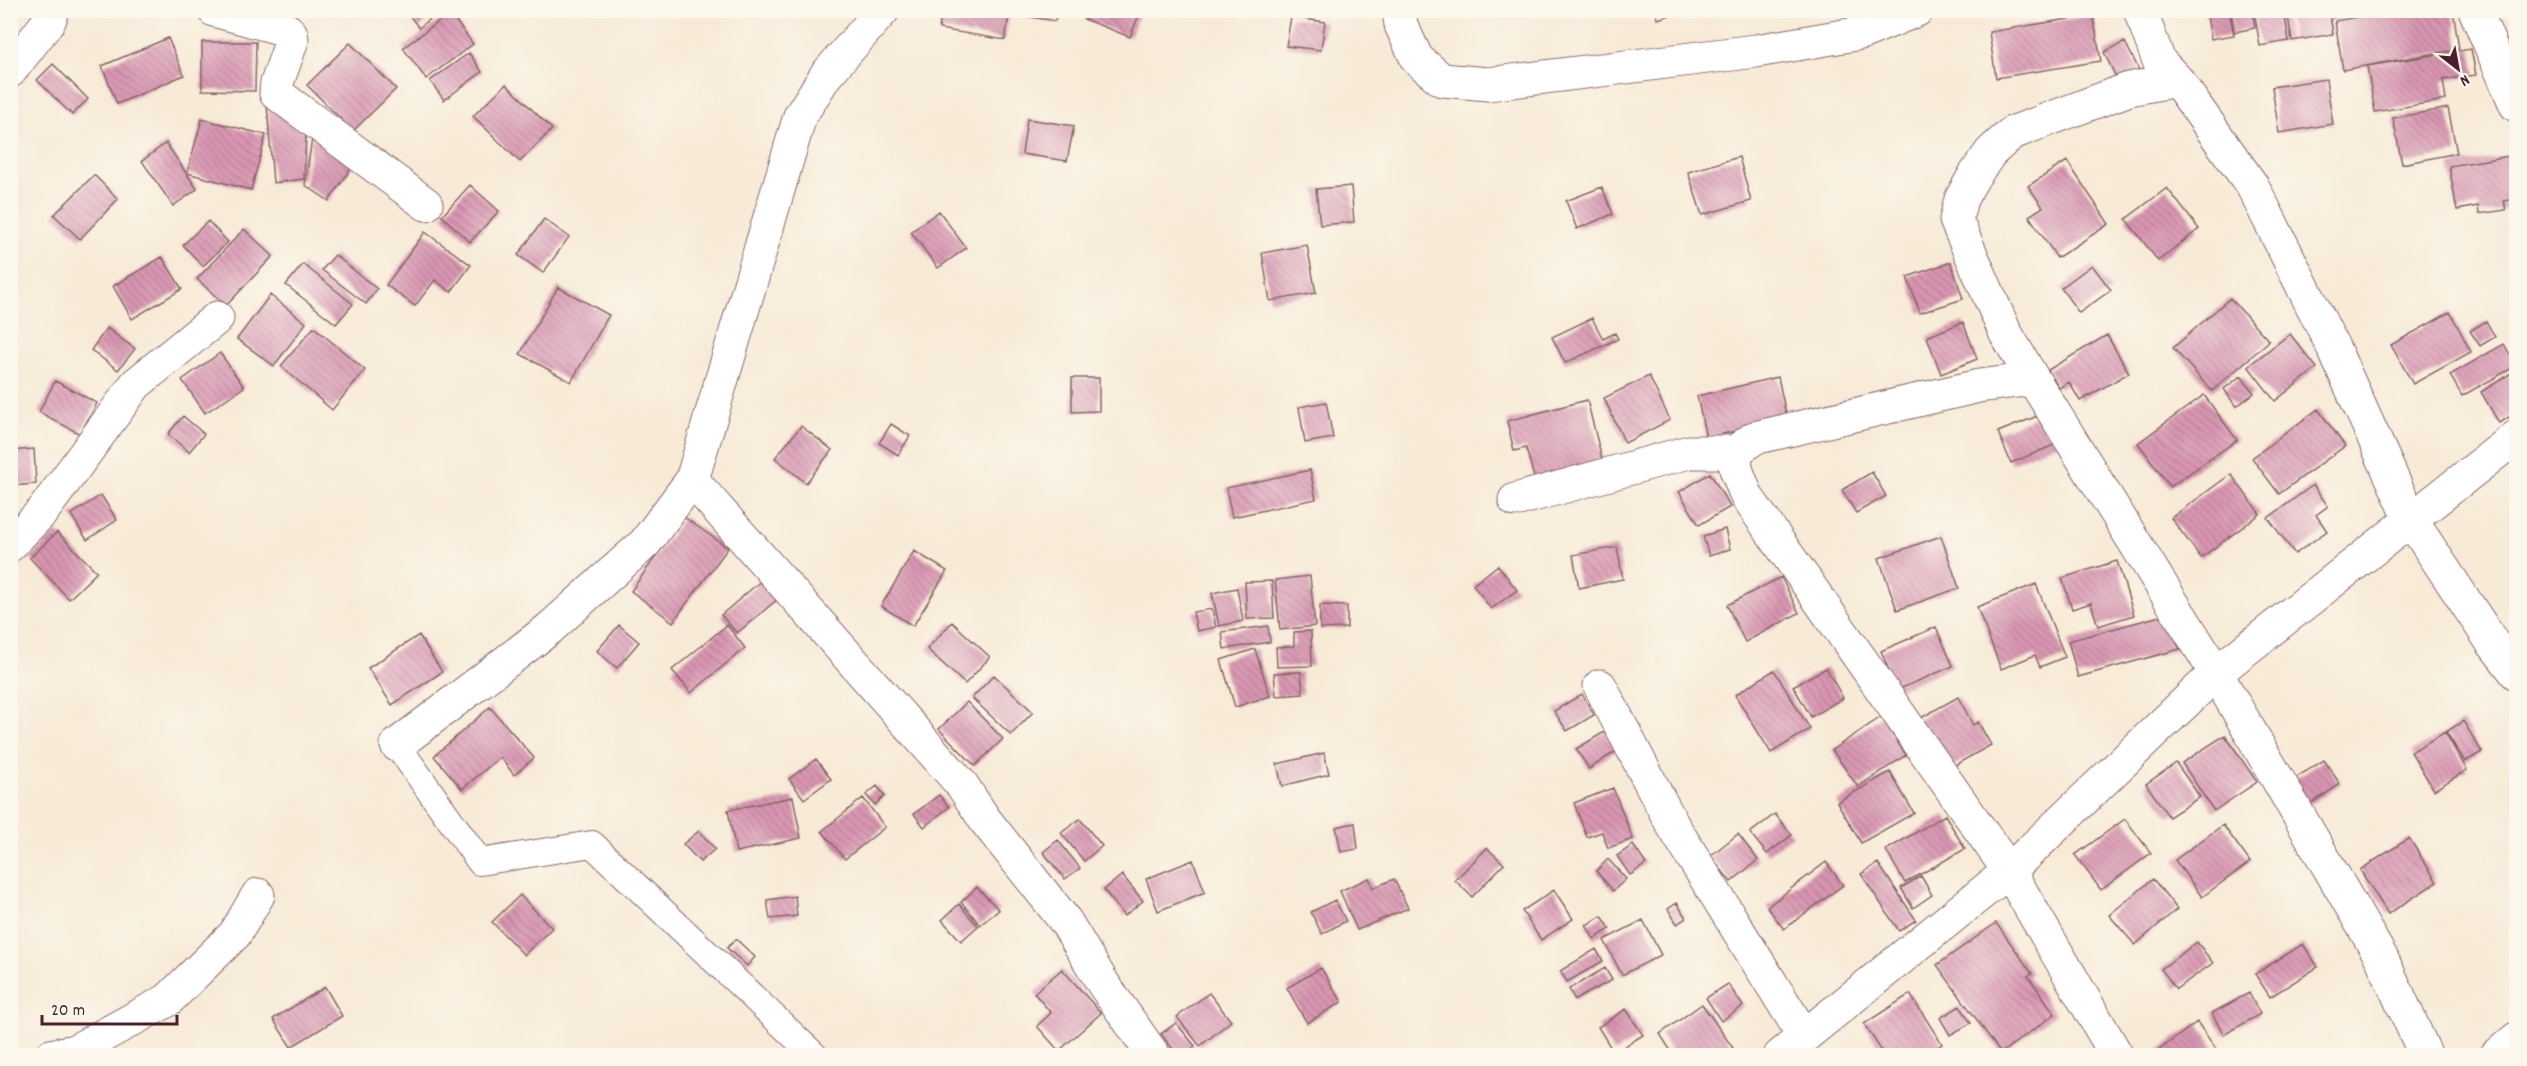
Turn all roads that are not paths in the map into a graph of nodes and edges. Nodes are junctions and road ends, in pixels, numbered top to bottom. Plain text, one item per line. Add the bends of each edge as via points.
1 (53, 10) edge
2 (214, 10) edge
3 (882, 10) edge
4 (1399, 10) edge
5 (1917, 10) edge
6 (2140, 10) edge
7 (2475, 10) edge
8 (10, 71) edge
9 (2177, 80) junction
10 (2517, 105) edge
11 (426, 204) dead end
12 (217, 318) dead end
13 (2033, 379) junction
14 (2517, 437) edge
15 (1735, 452) junction
16 (692, 480) junction
17 (1515, 500) dead end
18 (2411, 520) junction
19 (10, 545) edge
20 (2216, 673) junction
21 (2517, 673) edge
22 (1600, 686) dead end
23 (398, 745) joint
24 (2009, 871) junction
25 (258, 895) dead end
26 (2517, 1039) edge
27 (1792, 1046) edge
28 (51, 1056) edge
29 (815, 1056) edge
30 (1154, 1056) edge
31 (2117, 1056) edge
32 (2426, 1056) edge
33 (2496, 1056) edge

1 - 8 street via 49,21
2 - 11 street via 287,30 292,40 276,93
3 - 16 street via 826,75 800,116
4 - 5 street via 1401,25 1417,59 1442,80 1488,84 1756,51 1861,33
6 - 9 street via 2159,61
7 - 10 street
9 - 13 street via 2129,89 2012,133 1991,152 1960,199 1956,220 2004,332
9 - 18 street via 2253,187 2333,347
12 - 19 street via 136,384 42,512
13 - 15 street via 1979,386 1754,438
13 - 20 street
14 - 18 street
15 - 17 street via 1689,452
15 - 24 street via 1736,469 1747,497
16 - 23 street via 645,543 549,629
16 - 30 street via 962,785 1066,922
18 - 20 street
18 - 21 street
20 - 24 street
20 - 32 street via 2381,957
22 - 27 street
23 - 29 lane via 480,862 592,843
24 - 27 street
24 - 31 street
25 - 28 street via 235,934 168,999 75,1051
26 - 33 street

